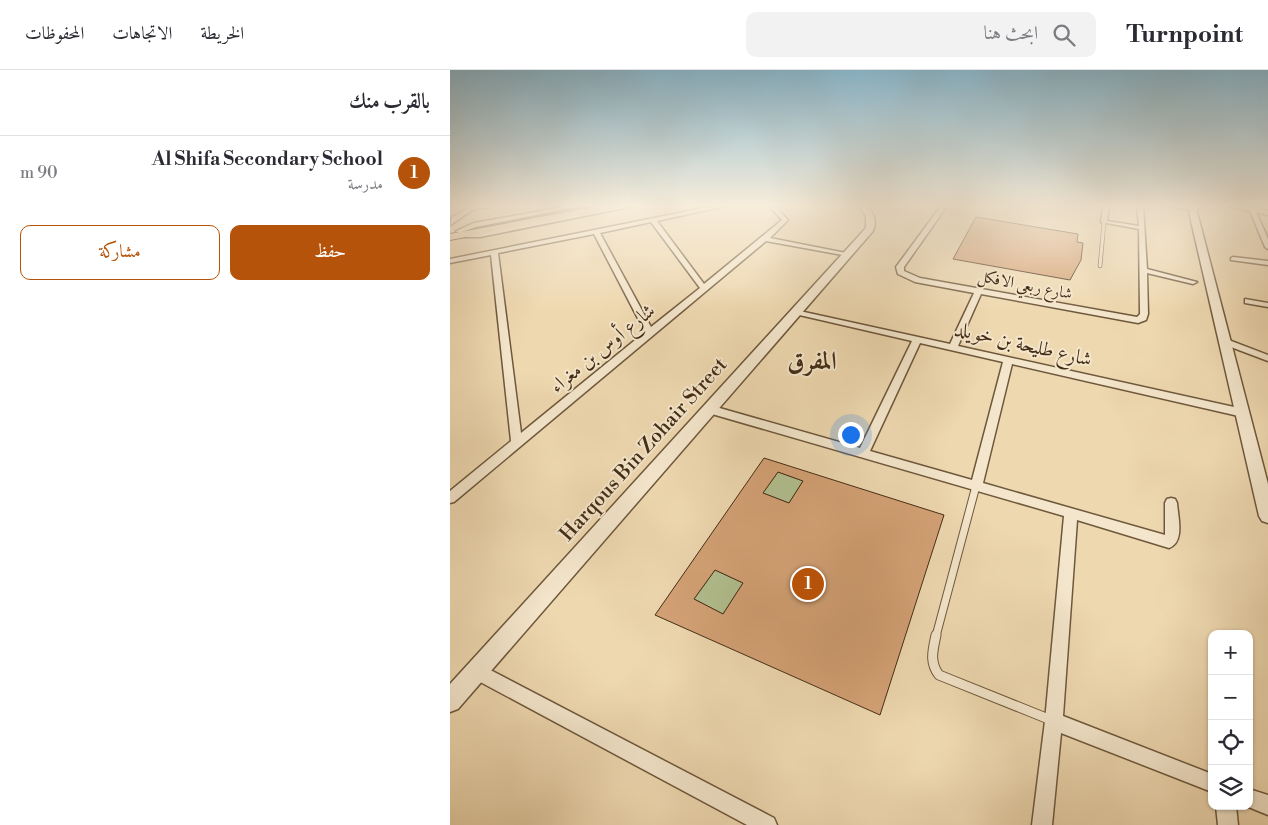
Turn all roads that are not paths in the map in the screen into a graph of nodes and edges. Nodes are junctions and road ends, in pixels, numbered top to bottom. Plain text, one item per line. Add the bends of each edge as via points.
1 (546, 241) edge
2 (601, 241) edge
3 (669, 241) edge
4 (762, 241) edge
5 (777, 241) edge
6 (859, 241) edge
7 (919, 241) edge
8 (1102, 241) edge
9 (1142, 241) edge
10 (1200, 241) edge
11 (494, 252) junction
12 (848, 254) junction
13 (1233, 259) dead end
14 (450, 261) edge
15 (1268, 263) edge
16 (1100, 266) dead end
17 (1143, 270) junction
18 (1193, 282) dead end
19 (704, 289) junction
20 (979, 291) junction
21 (1248, 301) dead end
22 (1268, 305) edge
23 (795, 312) junction
24 (650, 333) junction
25 (917, 339) junction
26 (1226, 342) junction
27 (953, 348) junction
28 (1268, 358) edge
29 (1008, 360) junction
30 (709, 409) junction
31 (1243, 413) junction
32 (518, 443) junction
33 (862, 453) junction
34 (976, 486) junction
35 (450, 498) edge
36 (1171, 504) dead end
37 (1071, 513) junction
38 (1268, 516) edge
39 (477, 671) junction
40 (450, 701) edge
41 (1054, 721) junction
42 (1208, 781) edge
43 (1253, 799) edge
44 (1268, 805) edge
45 (1226, 810) edge
46 (767, 825) edge
47 (1042, 825) edge
48 (1228, 825) edge

1 - 11 street
2 - 24 street
3 - 19 street
4 - 19 street, شارع أوس بن مغراء
5 - 12 street
6 - 12 street, Harqous Bin Zohair Street
7 - 20 street, شارع ربعي الافكل via 900,267 903,274 918,280
8 - 16 lane
9 - 17 street
10 - 26 street
11 - 14 street
11 - 32 street
12 - 23 street, Harqous Bin Zohair Street
13 - 15 street
17 - 18 street
17 - 20 street, شارع ربعي الافكل via 1144,317 1138,320
19 - 24 street, شارع أوس بن مغراء
20 - 27 street
21 - 22 street
23 - 25 street, شارع طليحة بن خويلد
23 - 30 street, Harqous Bin Zohair Street
24 - 32 street, شارع أوس بن مغراء
25 - 27 street, شارع طليحة بن خويلد
25 - 33 street
26 - 28 street
26 - 31 street
27 - 29 street, شارع طليحة بن خويلد
29 - 31 street, شارع طليحة بن خويلد
29 - 34 street
30 - 33 street
30 - 39 street, Harqous Bin Zohair Street
31 - 38 street
32 - 35 street, شارع أوس بن مغراء
33 - 34 street
34 - 37 street
34 - 41 lane via 933,648 933,668 939,675
36 - 37 street via 1172,539 1169,542
37 - 41 street
39 - 40 street, Harqous Bin Zohair Street
39 - 46 street
41 - 42 street
41 - 47 street
43 - 44 street
45 - 48 street

